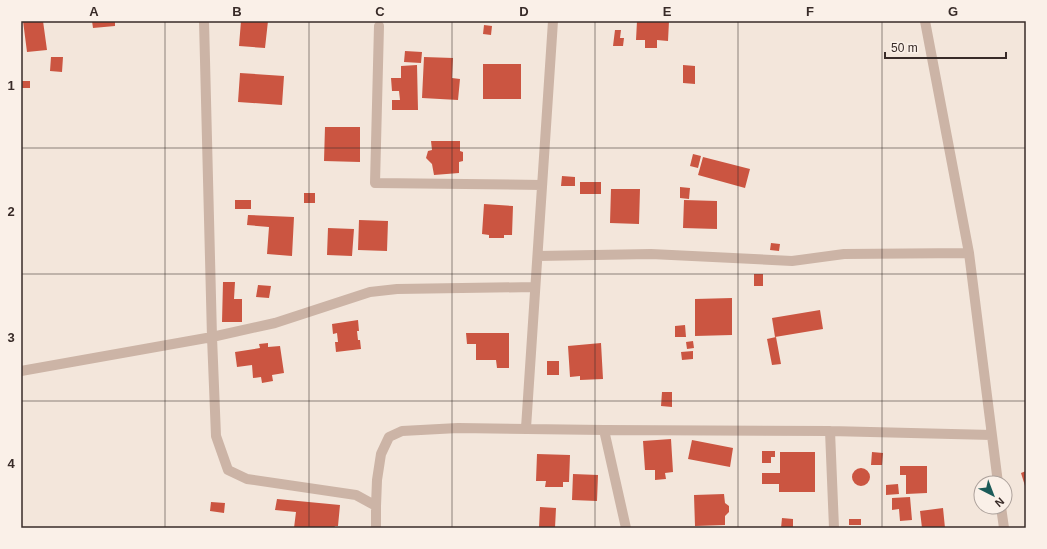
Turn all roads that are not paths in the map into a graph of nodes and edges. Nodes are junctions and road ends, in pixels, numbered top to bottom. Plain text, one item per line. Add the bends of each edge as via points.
1 (204, 21) edge
2 (553, 21) edge
3 (925, 21) edge
4 (379, 26) dead end
5 (542, 185) junction
6 (969, 253) junction
7 (538, 256) junction
8 (535, 287) junction
9 (212, 337) junction
10 (21, 371) edge
11 (526, 428) junction
12 (604, 430) junction
13 (830, 431) junction
14 (992, 435) junction
15 (997, 475) edge
16 (376, 506) junction
17 (1002, 515) edge
18 (376, 528) edge
19 (626, 528) edge
20 (834, 528) edge
21 (1004, 528) edge

1 - 9 street
2 - 5 street
3 - 6 street
4 - 5 street via 375,183
5 - 7 street
6 - 7 street via 844,254 792,261 651,254
6 - 14 street
7 - 8 street
8 - 9 street via 397,289 370,292 276,323
8 - 11 street
9 - 10 street
9 - 16 street via 216,436 228,470 247,479 356,495
11 - 12 street
11 - 16 street via 423,429 402,431 389,437 381,454
12 - 13 street
12 - 19 street
13 - 14 street
13 - 20 street
14 - 15 street
16 - 18 street
17 - 21 street

